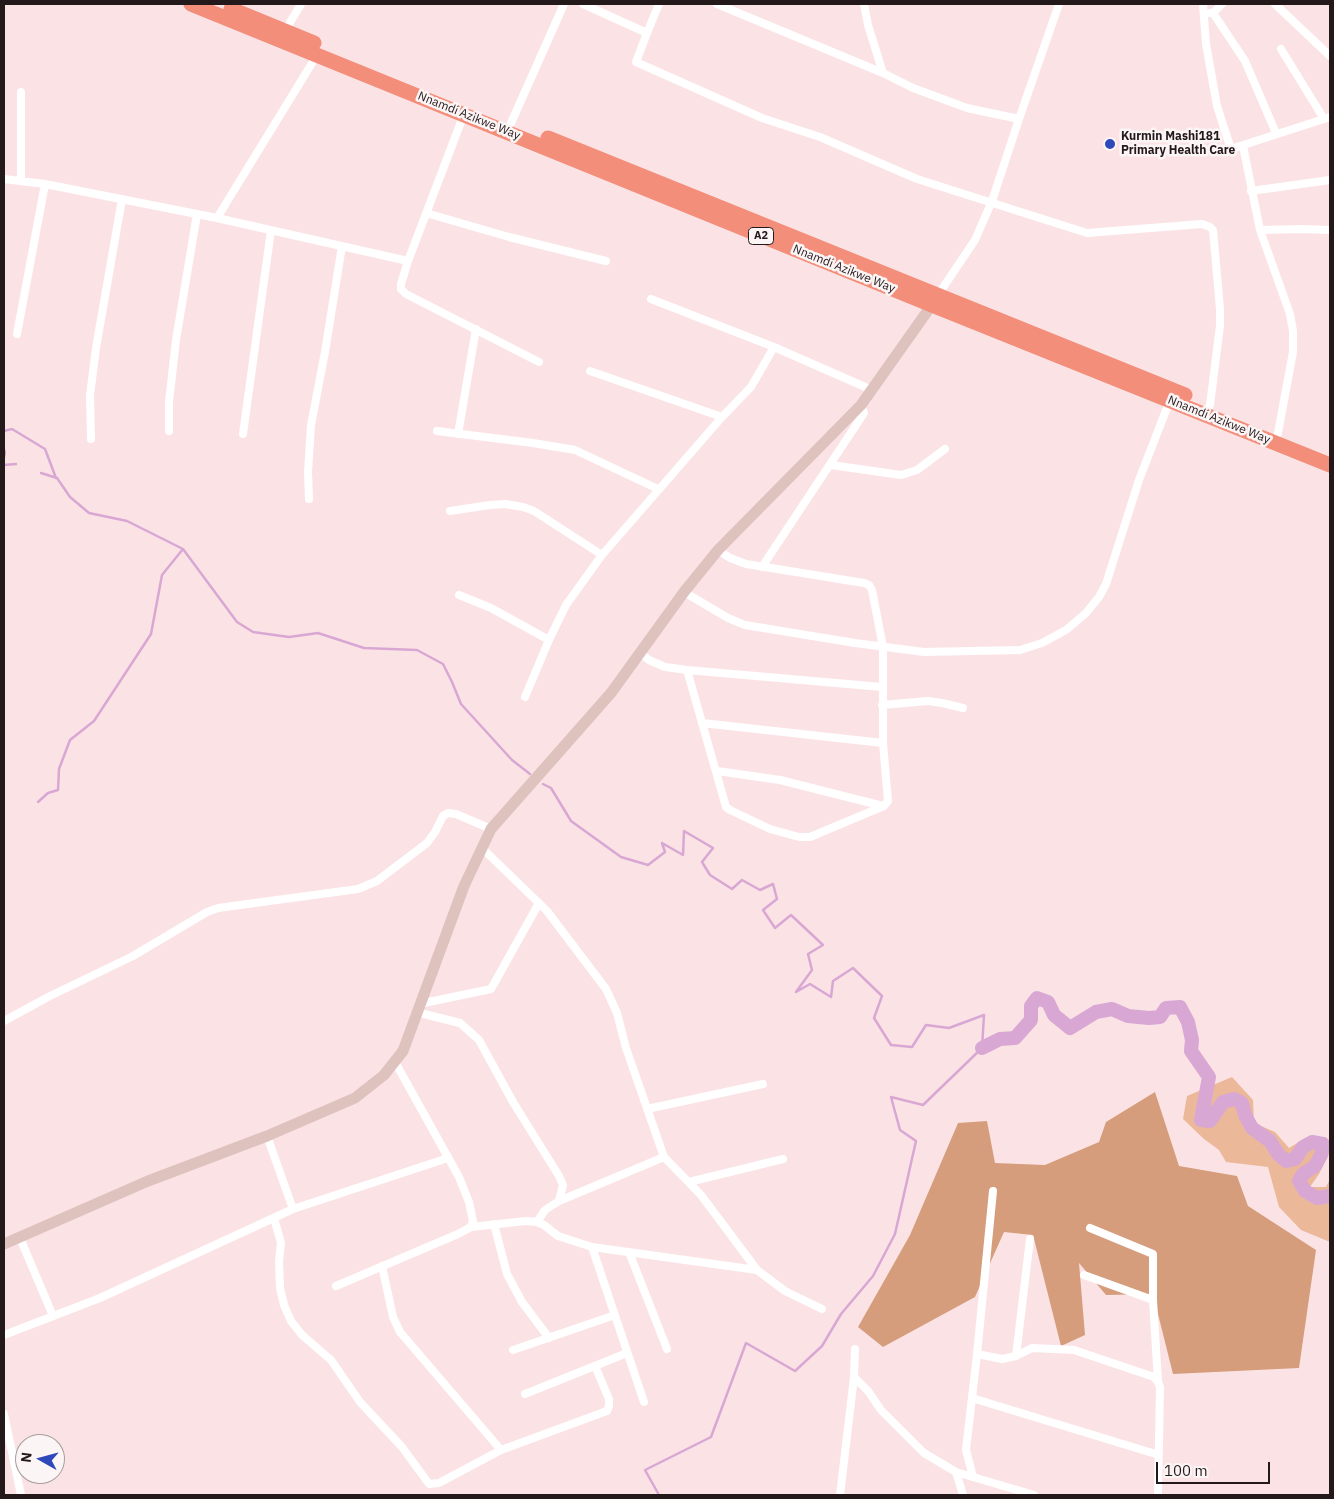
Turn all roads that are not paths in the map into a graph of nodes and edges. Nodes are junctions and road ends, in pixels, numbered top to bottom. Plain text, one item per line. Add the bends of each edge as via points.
1 (191, 4) edge
2 (218, 4) edge
3 (301, 4) edge
4 (564, 4) edge
5 (584, 4) edge
6 (659, 4) edge
7 (717, 4) edge
8 (864, 4) edge
9 (1059, 4) edge
10 (1203, 4) edge
11 (1222, 4) edge
12 (1275, 4) edge
13 (1203, 13) junction
14 (1213, 13) junction
15 (285, 31) junction
16 (647, 33) junction
17 (1281, 49) dead end
18 (317, 55) junction
19 (1330, 56) edge
20 (883, 73) junction
21 (20, 92) dead end
22 (464, 114) junction
23 (1327, 118) edge
24 (1018, 119) junction
25 (512, 123) junction
26 (1276, 133) junction
27 (1243, 146) junction
28 (4, 179) edge
29 (1330, 180) edge
30 (21, 181) junction
31 (45, 184) junction
32 (1251, 191) junction
33 (122, 199) junction
34 (992, 201) junction
35 (426, 213) junction
36 (197, 214) junction
37 (217, 218) junction
38 (271, 230) junction
39 (1260, 230) junction
40 (1330, 230) edge
41 (342, 246) junction
42 (606, 260) dead end
43 (408, 261) junction
44 (651, 299) dead end
45 (935, 300) junction
46 (476, 329) junction
47 (17, 334) dead end
48 (774, 347) junction
49 (539, 362) dead end
50 (590, 371) dead end
51 (872, 390) junction
52 (1170, 400) junction
53 (861, 405) junction
54 (1207, 410) junction
55 (722, 418) junction
56 (169, 431) dead end
57 (438, 431) dead end
58 (1278, 433) junction
59 (243, 434) dead end
60 (458, 434) junction
61 (91, 439) dead end
62 (945, 449) dead end
63 (1330, 454) edge
64 (831, 465) junction
65 (1330, 465) edge
66 (658, 489) junction
67 (309, 500) dead end
68 (450, 512) dead end
69 (718, 550) junction
70 (602, 555) junction
71 (762, 567) junction
72 (684, 592) junction
73 (459, 595) dead end
74 (549, 640) junction
75 (883, 646) junction
76 (640, 653) junction
77 (687, 670) junction
78 (882, 687) junction
79 (526, 697) dead end
80 (882, 705) junction
81 (963, 708) dead end
82 (702, 723) junction
83 (883, 743) junction
84 (717, 770) junction
85 (884, 806) junction
86 (491, 829) junction
87 (482, 848) junction
88 (539, 903) junction
89 (418, 1008) junction
90 (4, 1021) edge
91 (394, 1062) junction
92 (763, 1084) dead end
93 (647, 1109) junction
94 (267, 1136) junction
95 (664, 1157) junction
96 (448, 1158) junction
97 (783, 1160) dead end
98 (689, 1182) junction
99 (993, 1191) dead end
100 (559, 1201) junction
101 (293, 1209) junction
102 (274, 1218) junction
103 (537, 1222) junction
104 (494, 1224) junction
105 (471, 1227) junction
106 (1090, 1228) dead end
107 (20, 1238) junction
108 (1030, 1239) dead end
109 (4, 1244) edge
110 (592, 1247) junction
111 (629, 1252) junction
112 (382, 1266) junction
113 (757, 1270) junction
114 (1084, 1275) dead end
115 (336, 1286) dead end
116 (1152, 1300) junction
117 (822, 1309) dead end
118 (614, 1315) junction
119 (52, 1316) junction
120 (4, 1335) edge
121 (549, 1338) junction
122 (668, 1349) dead end
123 (855, 1349) dead end
124 (513, 1350) dead end
125 (627, 1353) junction
126 (977, 1354) junction
127 (1016, 1356) junction
128 (595, 1366) junction
129 (854, 1377) junction
130 (1158, 1382) junction
131 (525, 1394) dead end
132 (972, 1398) junction
133 (644, 1402) dead end
134 (4, 1414) edge
135 (501, 1450) junction
136 (1159, 1455) junction
137 (956, 1472) junction
138 (973, 1477) junction
139 (21, 1495) edge
140 (840, 1495) edge
141 (963, 1495) edge
142 (1034, 1495) edge
143 (1158, 1495) edge

1 - 18 highway, Nnamdi Azikwe Way / A2
2 - 15 highway, Nnamdi Azikwe Way / A2
3 - 15 street
4 - 25 street
5 - 16 street
6 - 16 street
7 - 20 street
8 - 20 street
9 - 24 street
10 - 13 street
11 - 14 street
12 - 19 street
13 - 14 street
13 - 27 street via 1217,106 1231,149
14 - 26 street via 1245,61
15 - 25 highway, Nnamdi Azikwe Way / A2
16 - 34 street via 636,62 762,118 820,137 917,179
17 - 23 street
18 - 22 highway, Nnamdi Azikwe Way / A2
18 - 37 street
20 - 24 street via 967,108
21 - 30 street
22 - 35 street
22 - 45 highway, Nnamdi Azikwe Way / A2
23 - 26 street
24 - 34 street
25 - 45 highway, Nnamdi Azikwe Way / A2
26 - 27 street
27 - 32 street
28 - 30 street
29 - 32 street
30 - 31 street
31 - 33 street
31 - 47 street
32 - 39 street
33 - 36 street
33 - 61 street via 96,348 90,395
34 - 45 street via 975,240
34 - 54 street via 1087,232 1202,224 1210,227 1213,230 1220,309 1218,346
35 - 42 street
35 - 43 street
36 - 37 street
36 - 56 street via 176,340
37 - 38 street
38 - 41 street
38 - 59 street
39 - 40 street
39 - 58 street via 1290,314 1293,332 1293,352
41 - 43 street
41 - 67 street via 311,424
43 - 46 street via 401,289
44 - 48 street
45 - 51 street
45 - 52 highway, Nnamdi Azikwe Way / A2
45 - 54 highway, Nnamdi Azikwe Way / A2
46 - 49 street
46 - 60 street
48 - 51 street
48 - 55 street via 751,387
50 - 55 street
51 - 53 street
52 - 54 highway, Nnamdi Azikwe Way / A2
52 - 75 street via 1139,480 1106,584 1086,613 1066,630 1020,650 924,652
53 - 64 street via 864,413
53 - 69 street
54 - 58 highway, Nnamdi Azikwe Way / A2
54 - 65 highway, Nnamdi Azikwe Way / A2
55 - 66 street
57 - 60 street
58 - 63 highway, Nnamdi Azikwe Way / A2
60 - 66 street via 574,450
62 - 64 street via 917,470 901,474
64 - 71 street
66 - 70 street
68 - 70 street via 490,505 523,507
69 - 71 street via 730,558
69 - 72 street
70 - 74 street via 566,604
71 - 75 street via 869,585
72 - 75 street via 745,625
72 - 76 street
73 - 74 street via 491,608
74 - 79 street
75 - 78 street
76 - 77 street via 665,667
76 - 86 street via 610,693
77 - 78 street
77 - 82 street
78 - 80 street
80 - 81 street via 928,701
80 - 83 street
82 - 83 street
82 - 84 street
83 - 85 street via 888,801
84 - 85 street via 780,780
84 - 85 street via 726,806 730,810 770,829 799,837 810,837
86 - 87 street
86 - 90 street via 448,813 427,843 377,881 358,889 207,912 133,956
87 - 88 street
87 - 89 street via 464,886
88 - 89 street via 491,989
88 - 93 street via 612,999
89 - 91 street via 403,1051
89 - 100 street via 460,1023 479,1040 559,1176 563,1185
91 - 94 street via 384,1075 355,1098
91 - 96 street
92 - 93 street
93 - 95 street
94 - 101 street
94 - 107 street via 148,1181
95 - 98 street
95 - 100 street
96 - 101 street
96 - 105 street via 469,1202
97 - 98 street
98 - 113 street
99 - 126 street
100 - 103 street via 545,1210
101 - 102 street
102 - 119 street via 100,1298
102 - 135 street via 281,1243 280,1288 291,1321 331,1360 360,1402 402,1447 429,1484 439,1483
103 - 104 street
103 - 110 street via 558,1236
104 - 105 street
104 - 121 street via 507,1274 522,1302
105 - 112 street
106 - 116 street via 1153,1254
107 - 109 street
107 - 119 street
108 - 127 street
110 - 111 street
110 - 118 street
111 - 113 street
111 - 122 street
112 - 115 street
112 - 135 street via 393,1317 400,1332
113 - 117 street via 784,1291
114 - 116 street
116 - 130 street
118 - 121 street
118 - 125 street
119 - 120 street
121 - 124 street
123 - 129 street
125 - 128 street
125 - 133 street
126 - 127 street via 1002,1359
126 - 132 street
127 - 130 street via 1032,1348 1074,1350 1154,1377
128 - 131 street
128 - 135 street via 609,1399 607,1411
129 - 137 street via 924,1453
129 - 140 street
130 - 136 street
132 - 136 street
132 - 138 street via 966,1450
134 - 139 street
136 - 143 street
137 - 138 street
137 - 141 street
138 - 142 street

